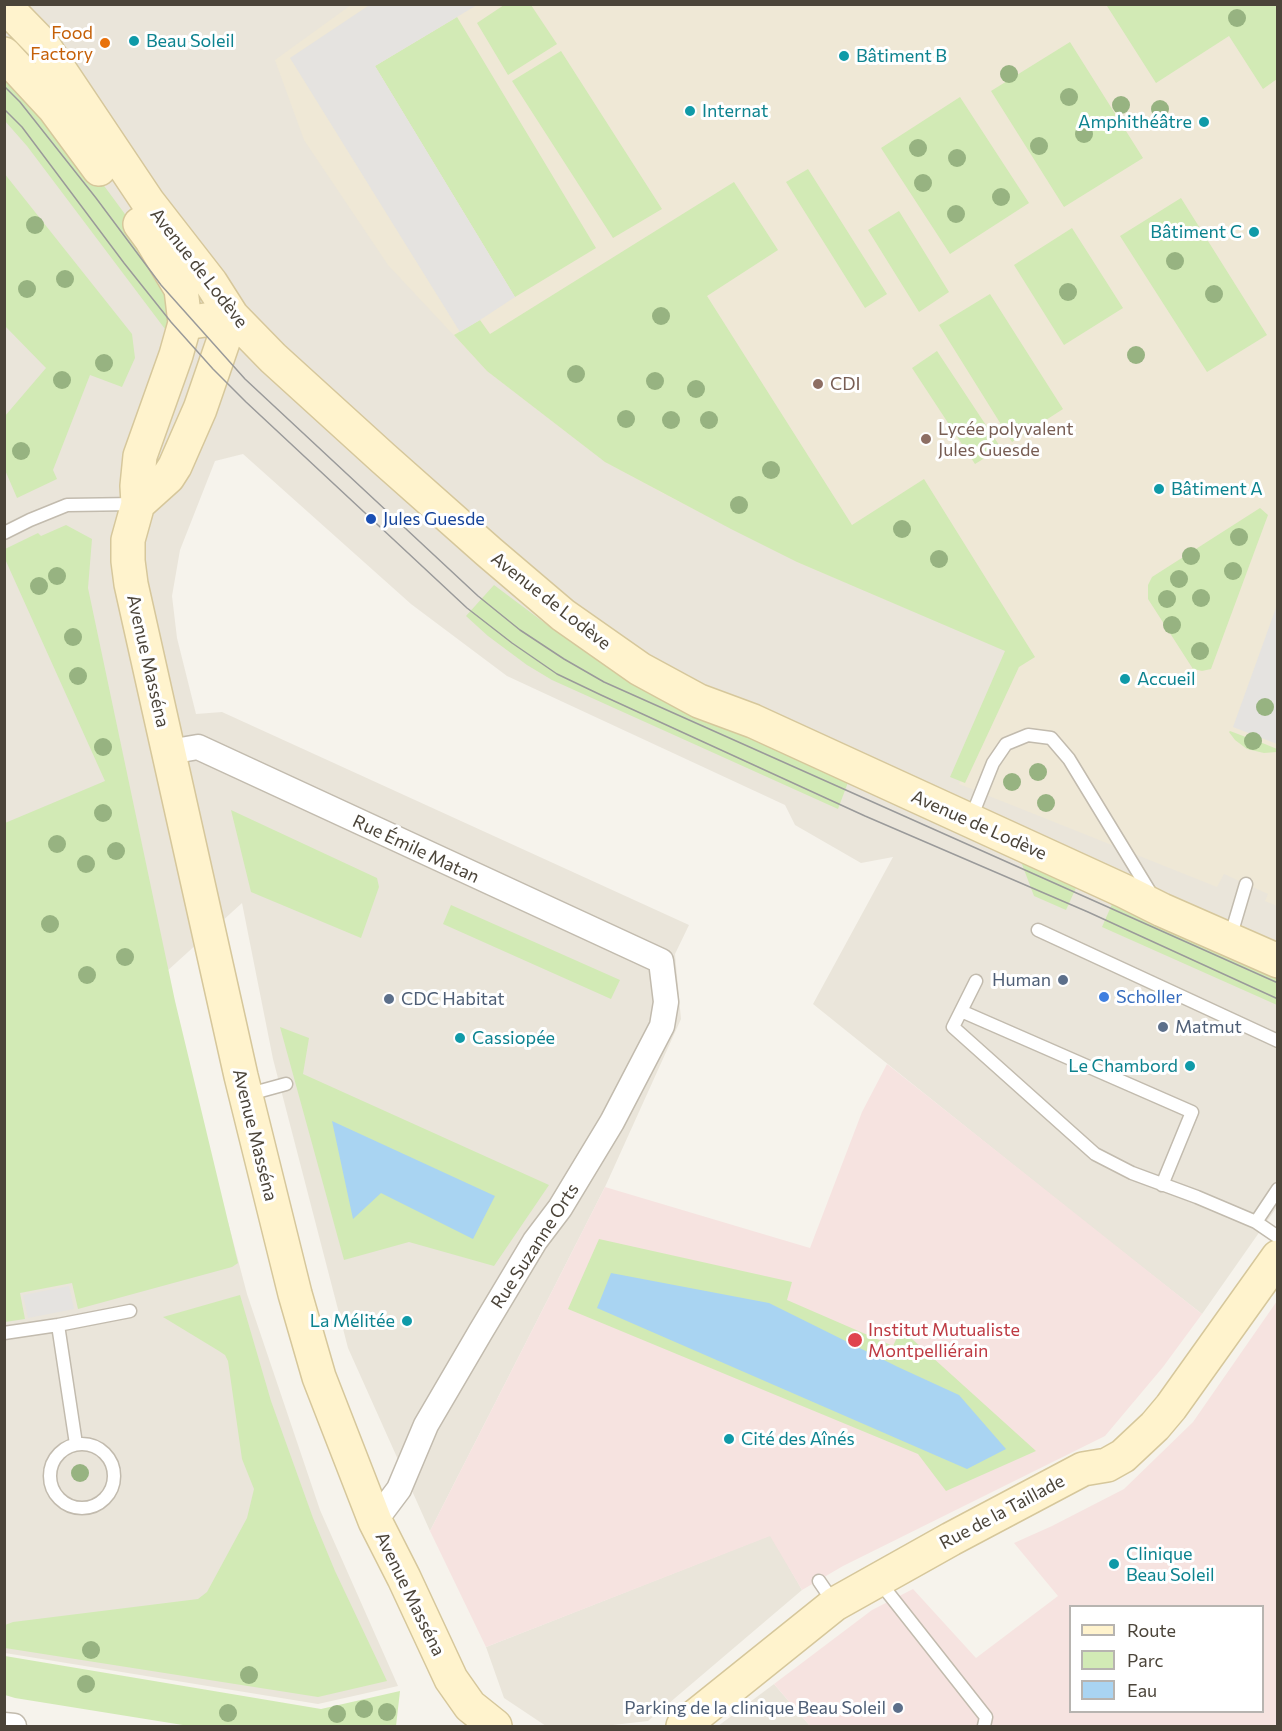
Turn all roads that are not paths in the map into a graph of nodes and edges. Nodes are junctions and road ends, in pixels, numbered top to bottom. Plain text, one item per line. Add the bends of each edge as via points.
1 (4, 5) edge
2 (4, 54) edge
3 (232, 316) junction
4 (184, 323) junction
5 (138, 504) junction
6 (4, 532) edge
7 (170, 752) junction
8 (969, 820) junction
9 (1246, 884) dead end
10 (1162, 910) junction
11 (1038, 930) dead end
12 (1229, 939) junction
13 (661, 961) joint
14 (1278, 962) edge
15 (976, 981) dead end
16 (961, 1011) junction
17 (1278, 1041) edge
18 (286, 1084) dead end
19 (245, 1095) junction
20 (1162, 1185) junction
21 (1278, 1189) edge
22 (1256, 1222) junction
23 (1278, 1237) edge
24 (1278, 1257) edge
25 (130, 1311) dead end
26 (58, 1325) junction
27 (4, 1333) edge
28 (76, 1444) junction
29 (375, 1521) junction
30 (877, 1579) junction
31 (988, 1724) edge
32 (4, 1725) edge
33 (14, 1726) edge
34 (495, 1726) edge
35 (683, 1726) edge

1 - 3 street, Avenue de Lodève via 43,45 148,202
2 - 4 street, Avenue de Lodève via 54,108 151,239 181,289
3 - 4 street
3 - 5 street via 176,466
3 - 8 street, Avenue de Lodève via 273,358 489,552 563,615 640,669 699,701 753,721
4 - 5 street, Avenue Masséna via 140,456
5 - 6 lane via 67,505
5 - 7 street, Avenue Masséna via 128,540 128,561
7 - 13 street, Rue Émile Matan via 198,747
7 - 19 street, Avenue Masséna
8 - 10 street, Avenue de Lodève
8 - 10 lane via 993,763 1006,744 1028,735 1051,738 1069,759
9 - 12 lane
10 - 12 street, Avenue de Lodève
11 - 17 lane
12 - 14 street, Avenue de Lodève
13 - 29 street, Rue Suzanne Orts via 666,1002 662,1026 612,1122 481,1331 426,1425 399,1489
15 - 16 lane
16 - 20 lane via 953,1027 1095,1154
16 - 20 lane via 1192,1112
18 - 19 lane
19 - 29 street, Avenue Masséna via 319,1377
20 - 22 lane
21 - 22 lane
22 - 23 lane
24 - 30 street, Rue de la Taillade via 1171,1407 1123,1456 1107,1465 1083,1469
25 - 26 lane
26 - 27 lane
26 - 28 lane
28 - 28 lane via 58,1454 52,1463 51,1484 62,1502 71,1507 93,1508 110,1494 115,1474 112,1463 98,1447
29 - 34 street, Avenue Masséna via 451,1679 470,1706
30 - 31 lane
30 - 35 street, Rue de la Taillade via 827,1592
32 - 33 street

